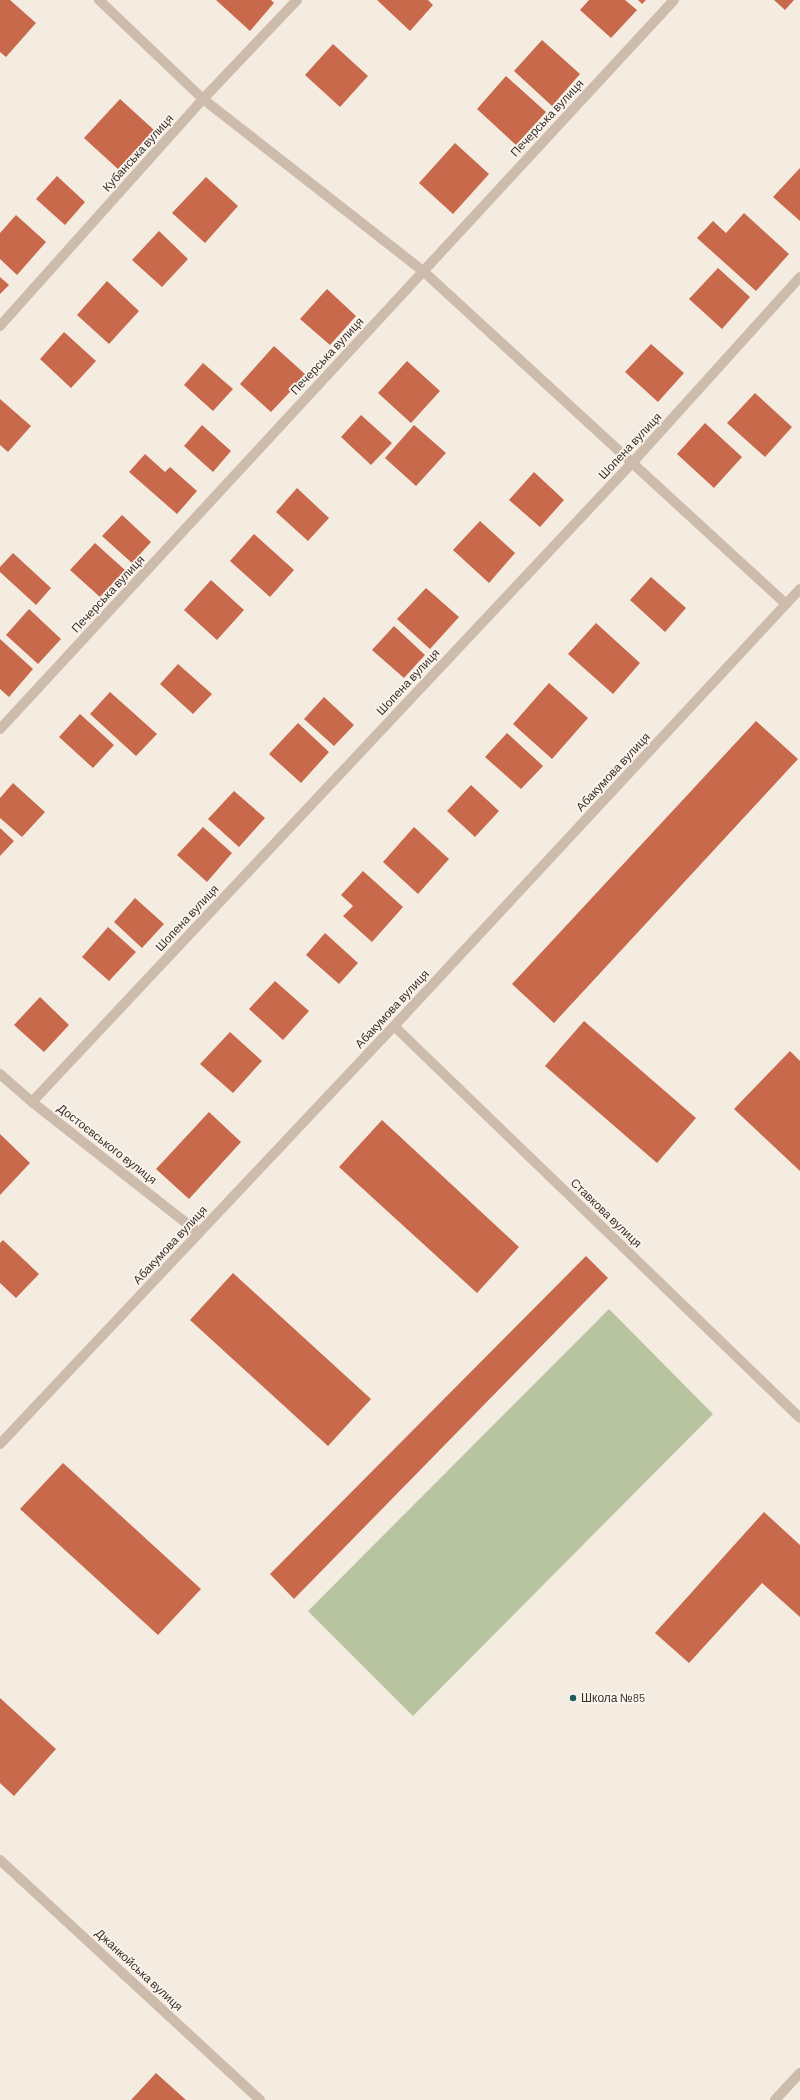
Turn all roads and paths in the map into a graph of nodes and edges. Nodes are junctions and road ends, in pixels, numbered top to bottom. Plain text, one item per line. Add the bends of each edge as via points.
1 (99, 0) edge
2 (297, 0) edge
3 (674, 0) edge
4 (203, 100) junction
5 (423, 272) junction
6 (800, 277) edge
7 (0, 326) edge
8 (632, 463) junction
9 (800, 589) edge
10 (786, 604) junction
11 (0, 729) edge
12 (394, 1026) junction
13 (0, 1074) edge
14 (32, 1102) junction
15 (199, 1233) junction
16 (800, 1418) edge
17 (0, 1444) edge
18 (0, 1860) edge
19 (800, 2073) edge
20 (260, 2100) edge
21 (775, 2100) edge

1 - 4 street
2 - 4 street, Кубанська вулиця
3 - 5 street, Печерська вулиця
4 - 5 street
4 - 7 street, Кубанська вулиця
5 - 8 street
5 - 11 street, Печерська вулиця
6 - 8 street, Шопена вулиця
8 - 10 street
8 - 14 street, Шопена вулиця
9 - 10 street, Абакумова вулиця
10 - 12 street, Абакумова вулиця
12 - 15 street, Абакумова вулиця
12 - 16 street, Ставкова вулиця
13 - 14 street, Достоєвського вулиця
14 - 15 street, Достоєвського вулиця
15 - 17 street, Абакумова вулиця
18 - 20 street, Джанкойська вулиця
19 - 21 street

